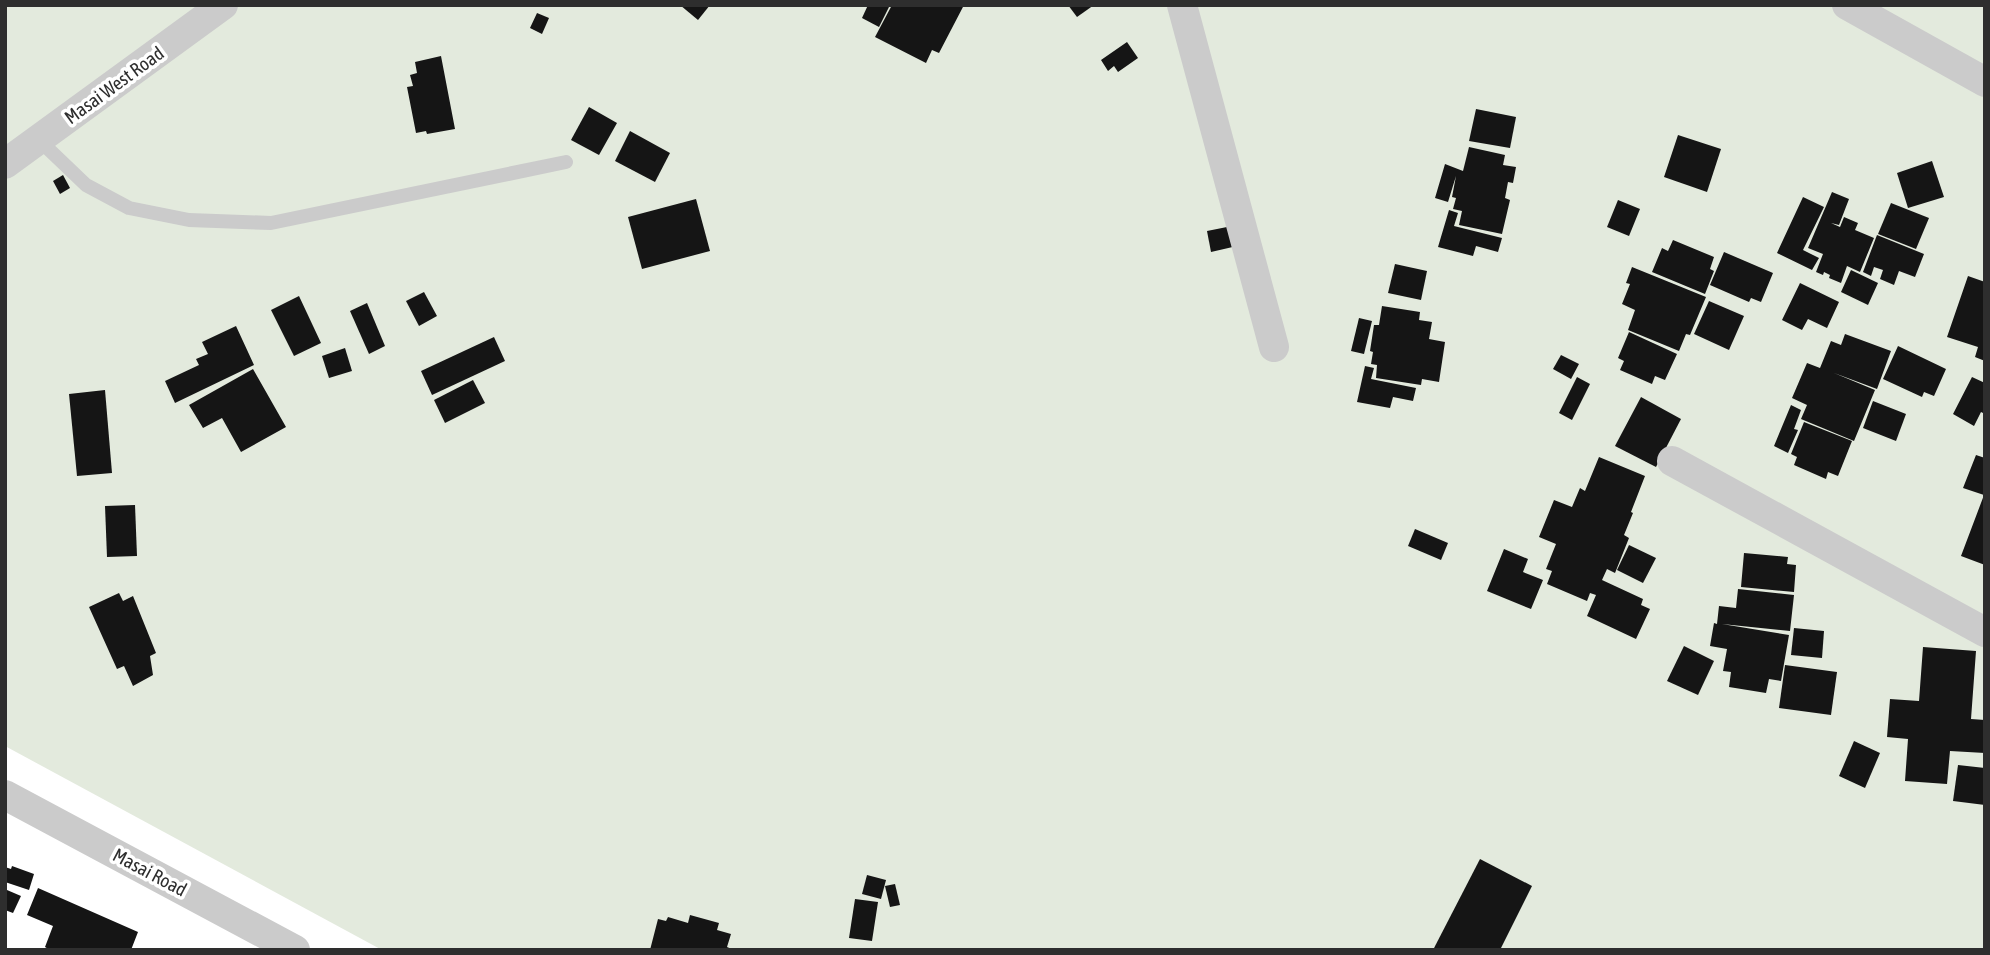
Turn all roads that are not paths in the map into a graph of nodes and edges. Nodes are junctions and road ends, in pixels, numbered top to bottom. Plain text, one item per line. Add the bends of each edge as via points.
1 (223, 5) edge
2 (1182, 5) edge
3 (1847, 5) edge
4 (1985, 82) edge
5 (39, 140) junction
6 (566, 162) dead end
7 (5, 164) edge
8 (1275, 347) dead end
9 (1672, 461) dead end
10 (1985, 632) edge
11 (5, 795) edge
12 (295, 950) edge

1 - 5 street, Masai West Road
2 - 8 street
3 - 4 street
5 - 6 lane via 86,185 129,208 189,220 271,223
5 - 7 street, Masai West Road
9 - 10 street
11 - 12 street, Masai Road

